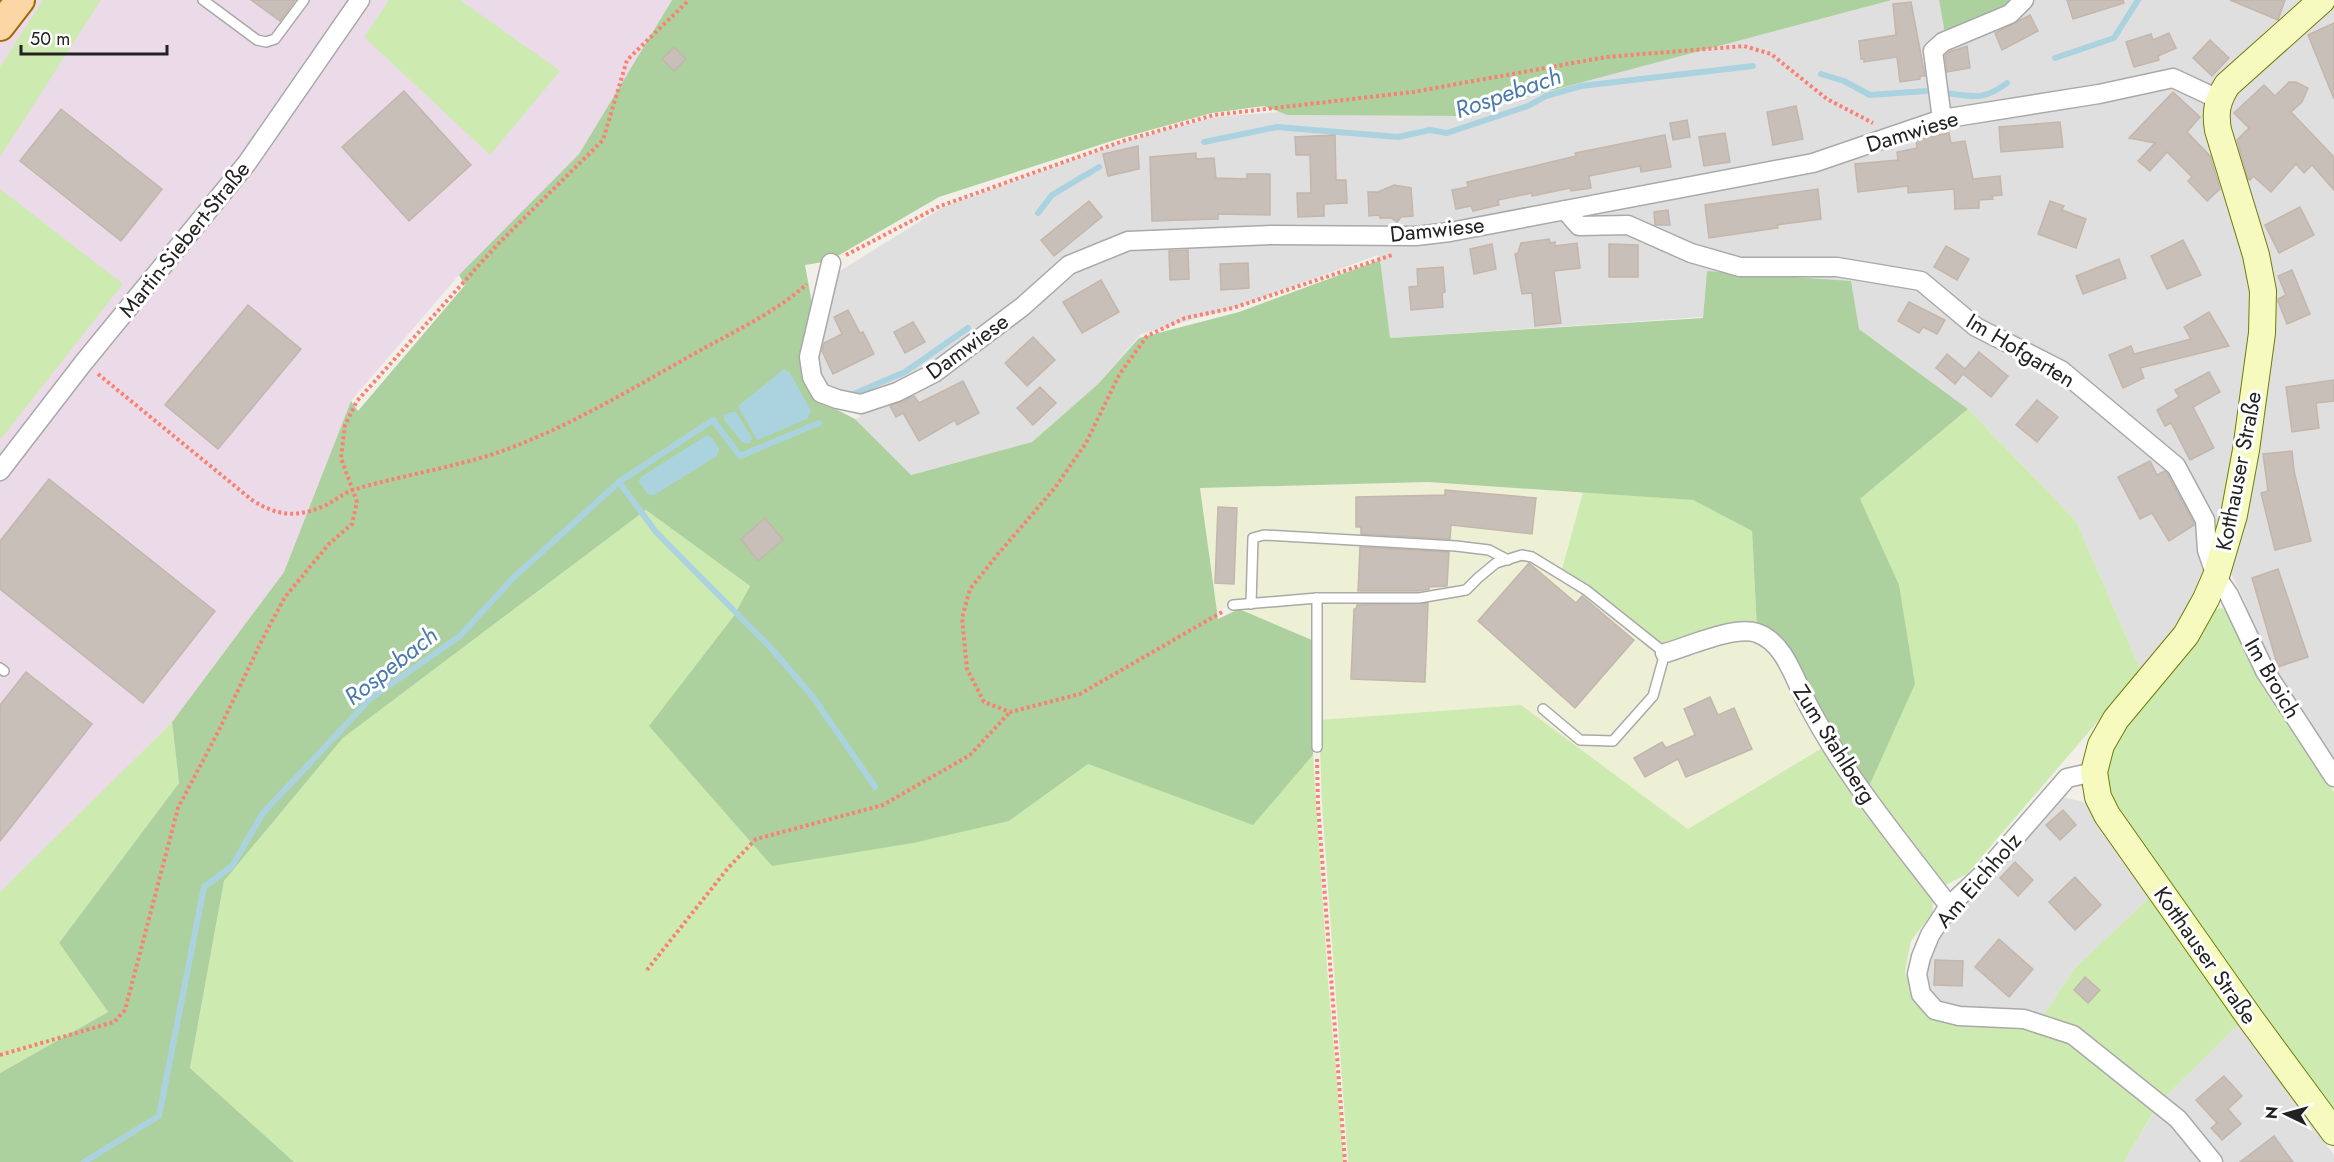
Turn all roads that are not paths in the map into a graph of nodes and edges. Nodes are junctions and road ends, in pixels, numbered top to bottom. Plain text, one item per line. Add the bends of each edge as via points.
1 (20, 0) edge
2 (203, 0) edge
3 (304, 0) edge
4 (360, 0) edge
5 (2024, 0) edge
6 (2322, 0) edge
7 (0, 26) edge
8 (2218, 99) junction
9 (1942, 119) junction
10 (1565, 210) junction
11 (831, 263) road end
12 (0, 471) edge
13 (1508, 560) junction
14 (2216, 576) junction
15 (1317, 598) junction
16 (1251, 604) junction
17 (1233, 605) road end
18 (1665, 653) junction
19 (1543, 709) dead end
20 (1317, 747) road end
21 (2094, 772) junction
22 (2334, 777) edge
23 (1949, 906) junction
24 (2334, 1132) edge
25 (2213, 1162) edge

1 - 7 main road
2 - 3 lane via 257,40 266,42 275,39
4 - 12 street, Martin-Siebert-Straße via 247,163
5 - 9 street via 2010,14 1943,42 1933,51
6 - 8 street via 2227,85
8 - 9 street, Damwiese via 2173,78
8 - 14 street, Kotthauser Straße via 2218,130 2263,291 2262,333 2246,450 2234,515
9 - 10 street, Damwiese via 1813,163
10 - 11 street, Damwiese via 1416,236 1271,235 1128,241 1069,265 1022,307 934,373 897,392 861,404 821,393 812,377 809,357
10 - 14 street, Im Hofgarten via 1579,226 1628,225 1691,253 1740,267 1837,267 1921,281 1976,327 2061,370 2176,466 2205,520 2207,550
13 - 15 lane via 1496,563 1466,590 1419,598
13 - 16 lane via 1488,550 1456,546 1264,535 1253,538
13 - 18 lane via 1522,555 1554,569
14 - 21 street, Kotthauser Straße via 2186,635 2116,719 2101,745
14 - 22 street, Im Broich via 2265,671
15 - 16 lane
15 - 20 lane
16 - 17 lane
18 - 19 lane via 1653,696 1613,741 1580,740
18 - 23 street, Zum Stahlberg via 1735,632 1757,633 1779,648 1822,731
21 - 23 street, Am Eichholz via 2067,778 1986,871
21 - 24 street, Kotthauser Straße via 2098,797 2107,814
23 - 25 street, Am Eichholz via 1930,935 1917,974 1921,994 1935,1010 1959,1016 2024,1019 2073,1035 2178,1119

